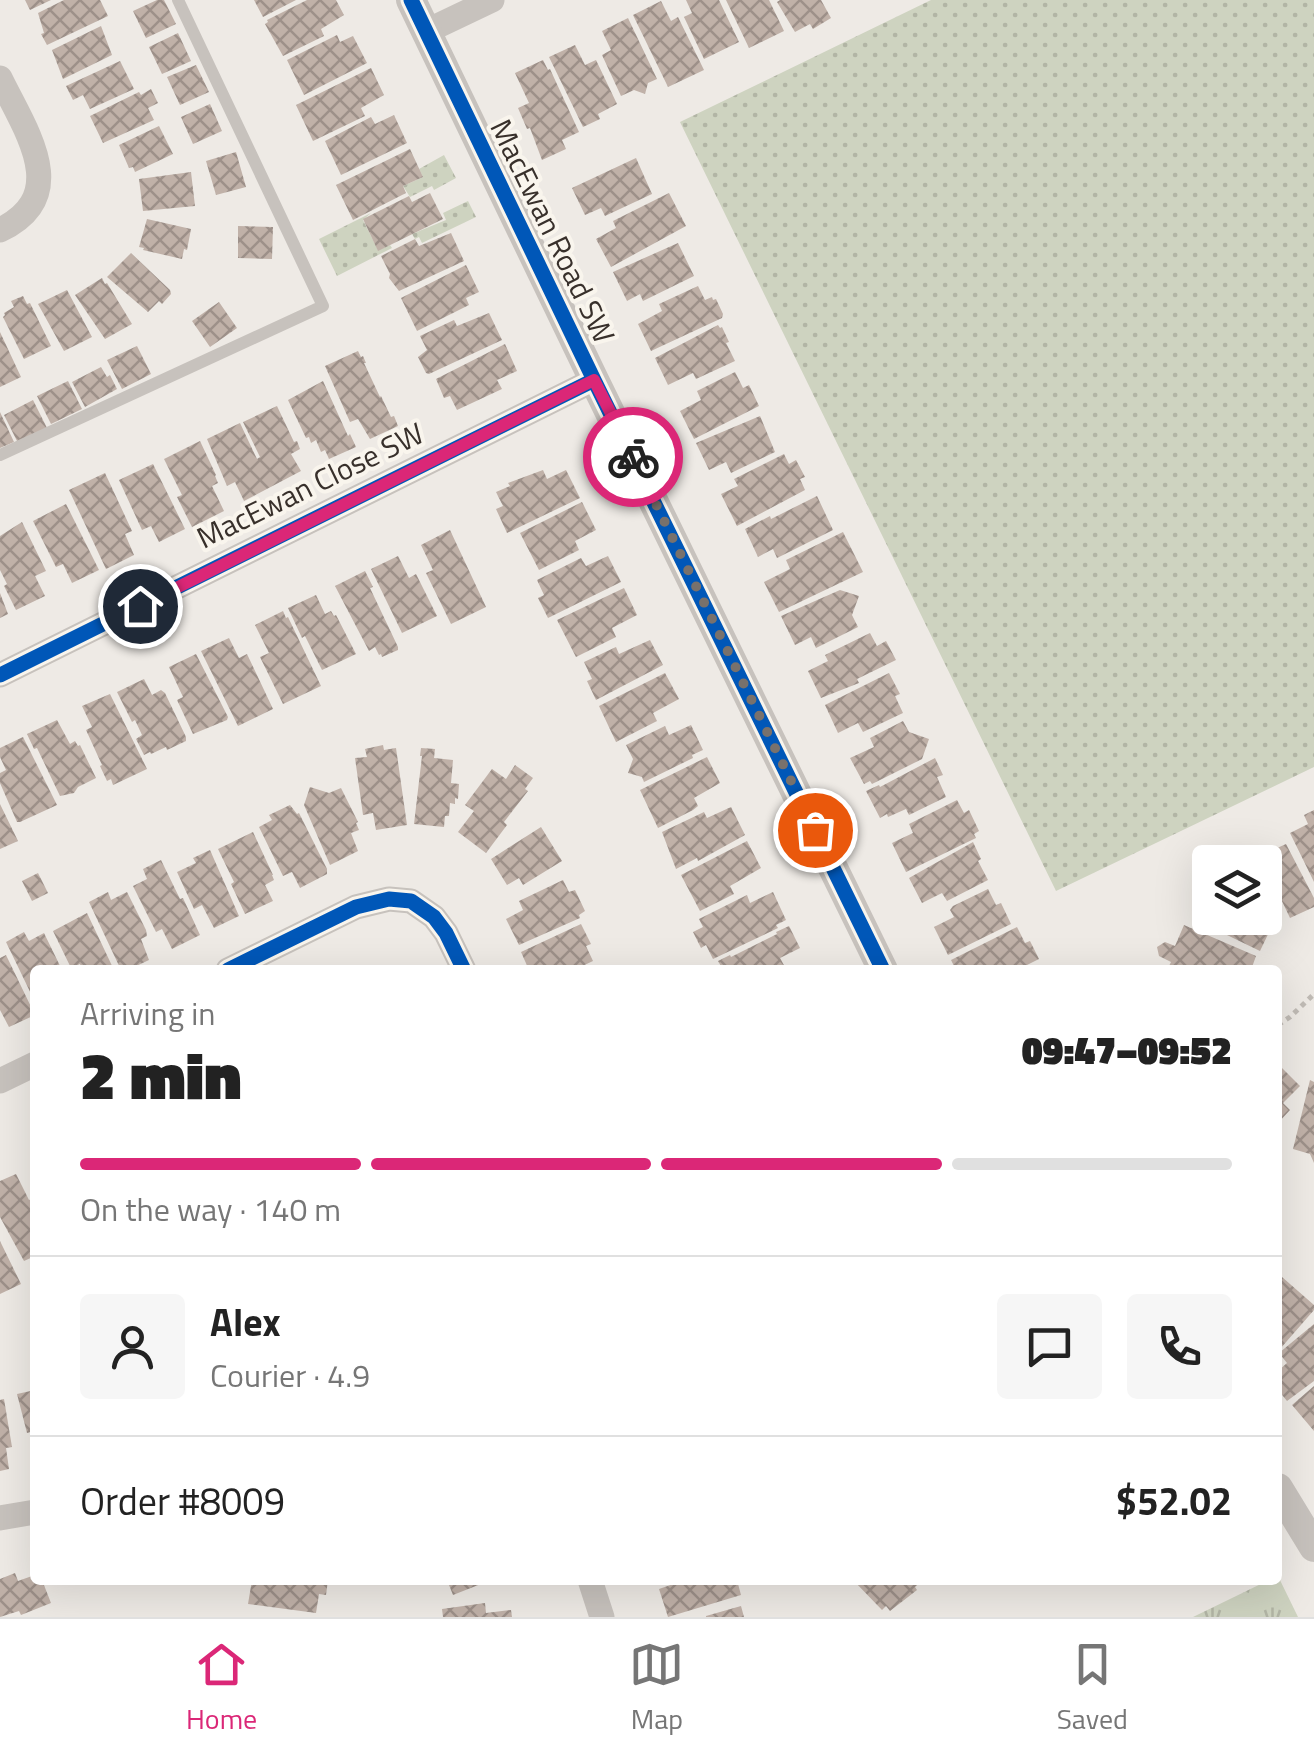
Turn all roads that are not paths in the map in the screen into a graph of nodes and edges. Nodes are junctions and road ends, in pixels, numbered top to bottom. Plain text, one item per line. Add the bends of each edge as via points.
1 (178, 0) edge
2 (411, 0) edge
3 (492, 0) edge
4 (426, 31) junction
5 (0, 78) edge
6 (0, 230) edge
7 (594, 380) junction
8 (0, 455) edge
9 (0, 675) edge
10 (238, 965) edge
11 (462, 965) edge
12 (882, 965) edge
13 (30, 1066) edge
14 (0, 1081) edge
15 (1282, 1495) edge
16 (30, 1513) edge
17 (0, 1518) edge
18 (1314, 1547) edge
19 (592, 1585) edge
20 (602, 1617) edge

1 - 8 lane via 323,306
2 - 4 street, MacEwan Road SW
3 - 4 street
4 - 7 street, MacEwan Road SW
5 - 6 street via 33,146 40,181 30,209
7 - 9 street, MacEwan Close SW
7 - 12 street, MacEwan Road SW
10 - 11 street via 389,899 412,902 434,917
13 - 14 street
15 - 18 street
16 - 17 street
19 - 20 street

